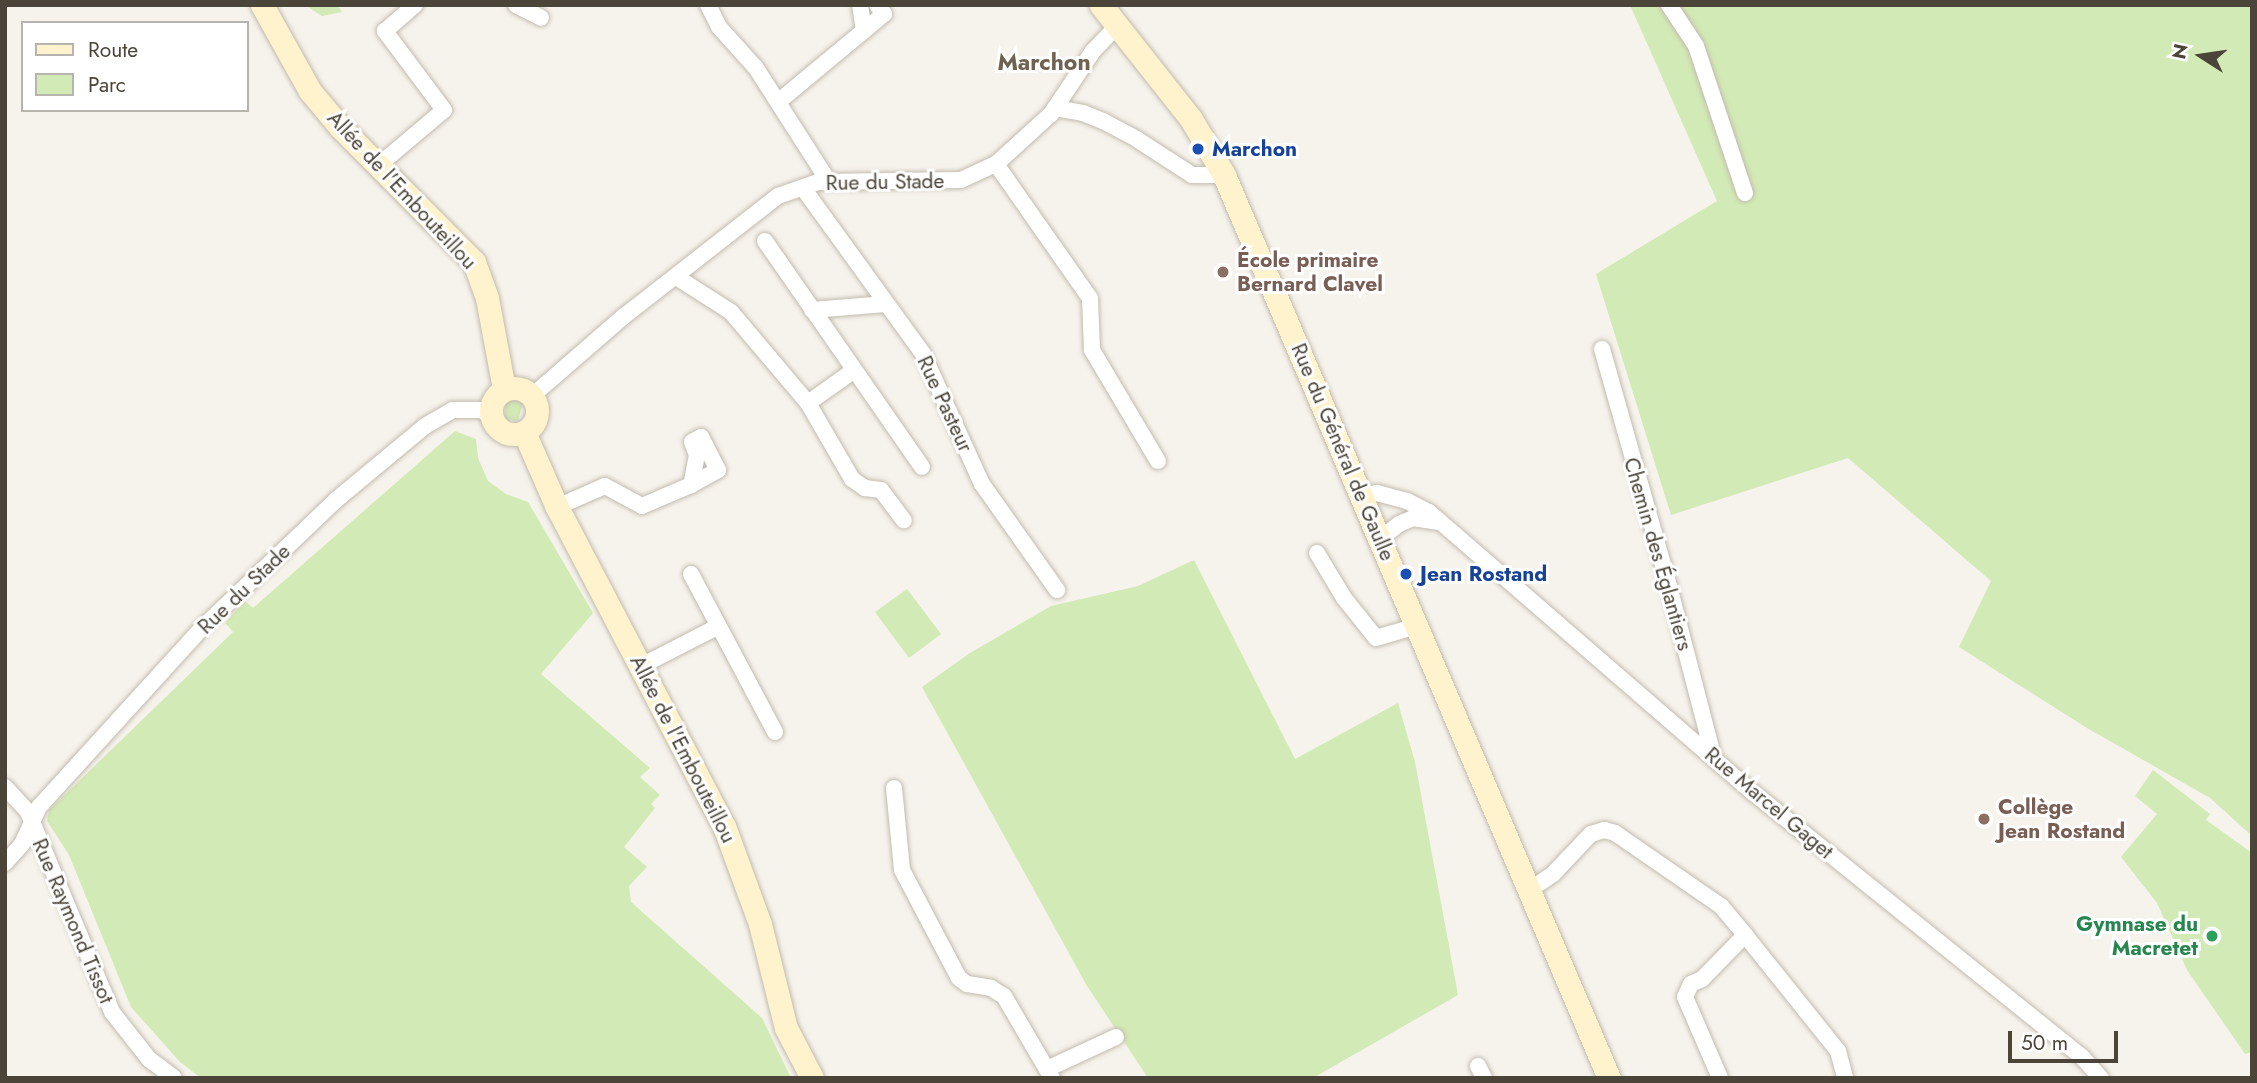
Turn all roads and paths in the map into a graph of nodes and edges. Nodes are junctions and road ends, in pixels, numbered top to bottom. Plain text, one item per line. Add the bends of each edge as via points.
1 (262, 5) edge
2 (415, 5) edge
3 (516, 5) edge
4 (708, 5) edge
5 (860, 5) edge
6 (877, 5) edge
7 (1669, 5) edge
8 (1112, 13) edge
9 (541, 18) dead end
10 (863, 31) junction
11 (778, 102) junction
12 (1055, 108) junction
13 (996, 164) junction
14 (379, 166) junction
15 (1224, 175) junction
16 (829, 182) junction
17 (803, 188) junction
18 (1745, 193) dead end
19 (765, 241) dead end
20 (678, 278) junction
21 (886, 304) junction
22 (812, 310) junction
23 (1602, 349) dead end
24 (853, 371) junction
25 (504, 389) junction
26 (532, 396) junction
27 (808, 403) junction
28 (491, 416) junction
29 (524, 432) junction
30 (1158, 461) dead end
31 (922, 467) dead end
32 (691, 485) dead end
33 (1362, 496) junction
34 (557, 507) junction
35 (904, 520) dead end
36 (1441, 522) junction
37 (1380, 539) junction
38 (1317, 554) dead end
39 (691, 574) dead end
40 (1057, 590) dead end
41 (1416, 626) junction
42 (717, 627) junction
43 (643, 665) junction
44 (775, 732) dead end
45 (1714, 759) junction
46 (5, 787) edge
47 (894, 788) dead end
48 (32, 823) junction
49 (5, 863) edge
50 (1528, 891) junction
51 (1745, 935) junction
52 (1116, 1037) dead end
53 (1050, 1073) edge
54 (174, 1078) edge
55 (812, 1078) edge
56 (1609, 1078) edge
57 (1720, 1078) edge
58 (1845, 1078) edge
59 (2101, 1078) edge

1 - 14 street, Allée de l'Embouteillou via 310,90
2 - 14 street via 385,31 444,110
3 - 9 street
4 - 11 street via 719,27 756,68
5 - 10 street
6 - 10 street via 884,14
7 - 18 street via 1696,46
8 - 12 street, Rue du Stade
8 - 15 street, Rue du Général de Gaulle via 1203,136
10 - 11 street
11 - 16 street
12 - 13 street, Rue du Stade
12 - 15 street via 1083,113 1122,131 1192,175
13 - 16 street, Rue du Stade via 961,180
13 - 30 street via 1090,298 1093,349
14 - 25 street, Allée de l'Embouteillou via 474,262 481,275
15 - 33 street, Rue du Général de Gaulle
16 - 17 street, Rue du Stade
17 - 20 street, Rue du Stade via 778,196
17 - 21 street, Rue Pasteur
19 - 22 street
20 - 26 street, Rue du Stade via 624,317
20 - 27 street via 731,312
21 - 22 street
21 - 40 street, Rue Pasteur via 923,354 982,484
22 - 24 street
23 - 45 street, Chemin des Églantiers
24 - 27 street
24 - 31 street
25 - 26 street via 514,387
25 - 28 street via 491,405
26 - 29 street via 536,416
27 - 35 street via 852,479 881,491
28 - 29 street via 503,432
28 - 48 street, Rue du Stade via 481,410 453,410 425,426 336,500 202,628 39,807
29 - 34 street, Allée de l'Embouteillou
32 - 34 street via 642,506 605,485
33 - 36 street, Rue Marcel Gaget via 1377,493 1407,501
33 - 37 street, Rue du Général de Gaulle
34 - 43 street, Allée de l'Embouteillou
36 - 37 street via 1413,518
36 - 45 street, Rue Marcel Gaget
37 - 41 street, Rue du Général de Gaulle
38 - 41 street via 1343,598 1376,638
39 - 42 street
41 - 50 street, Rue du Général de Gaulle
42 - 43 street
42 - 44 street
43 - 55 street, Allée de l'Embouteillou via 724,825 760,923 786,1028
45 - 59 street, Rue Marcel Gaget via 2082,1057
46 - 48 street, Rue Raymond Tissot
47 - 53 street via 902,870 959,978 1004,996
48 - 49 street, Rue du Stade
48 - 54 street, Rue Raymond Tissot via 112,1012 149,1059
50 - 51 street via 1553,874 1591,834 1604,830 1721,906
50 - 56 street, Rue du Général de Gaulle
51 - 57 street via 1702,979 1691,984 1685,997
51 - 58 street via 1838,1051
52 - 53 street

